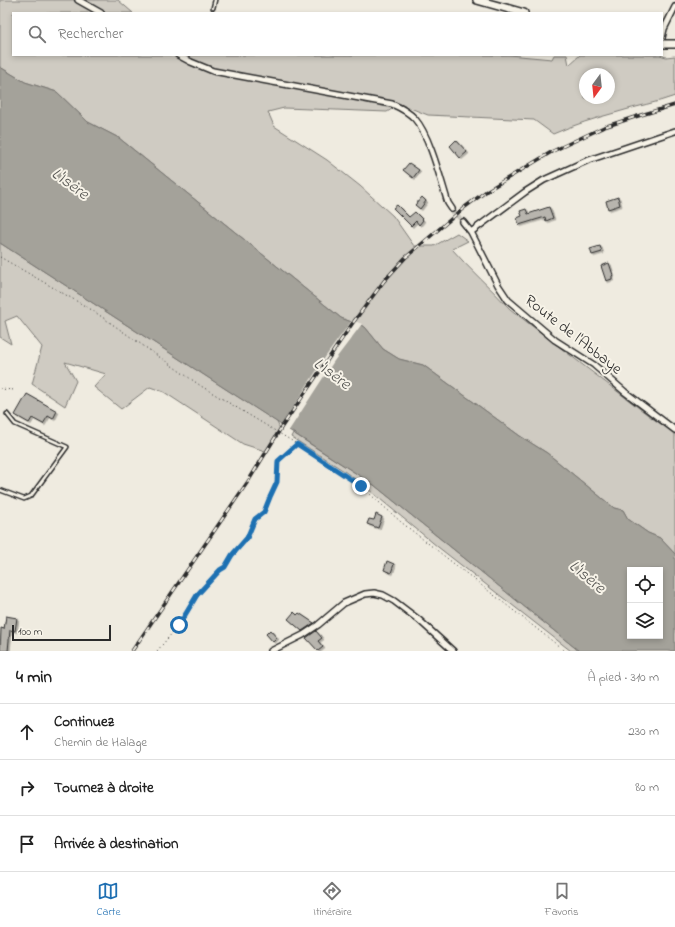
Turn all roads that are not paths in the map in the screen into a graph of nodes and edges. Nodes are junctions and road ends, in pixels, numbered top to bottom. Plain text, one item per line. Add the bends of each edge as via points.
1 (78, 0) edge
2 (215, 0) edge
3 (477, 0) edge
4 (675, 7) edge
5 (213, 8) dead end
6 (99, 12) edge
7 (520, 12) edge
8 (663, 34) edge
9 (663, 44) edge
10 (675, 44) edge
11 (180, 56) edge
12 (675, 131) edge
13 (452, 209) tunnel mouth
14 (463, 222) tunnel mouth
15 (471, 232) junction
16 (7, 414) dead end
17 (675, 430) edge
18 (0, 490) edge
19 (271, 651) edge
20 (453, 651) edge

1 - 6 street
2 - 5 lane
3 - 7 street
4 - 8 street
9 - 10 street
11 - 13 street via 213,71 392,104 405,110 416,120 423,132
12 - 15 street via 586,161 544,180
14 - 15 street, Route de l'Abbaye
15 - 17 street, Route de l'Abbaye via 508,300 555,340 594,365
16 - 18 lane via 15,424 67,446 31,496 24,499
19 - 20 street via 303,635 344,603 374,592 394,601

